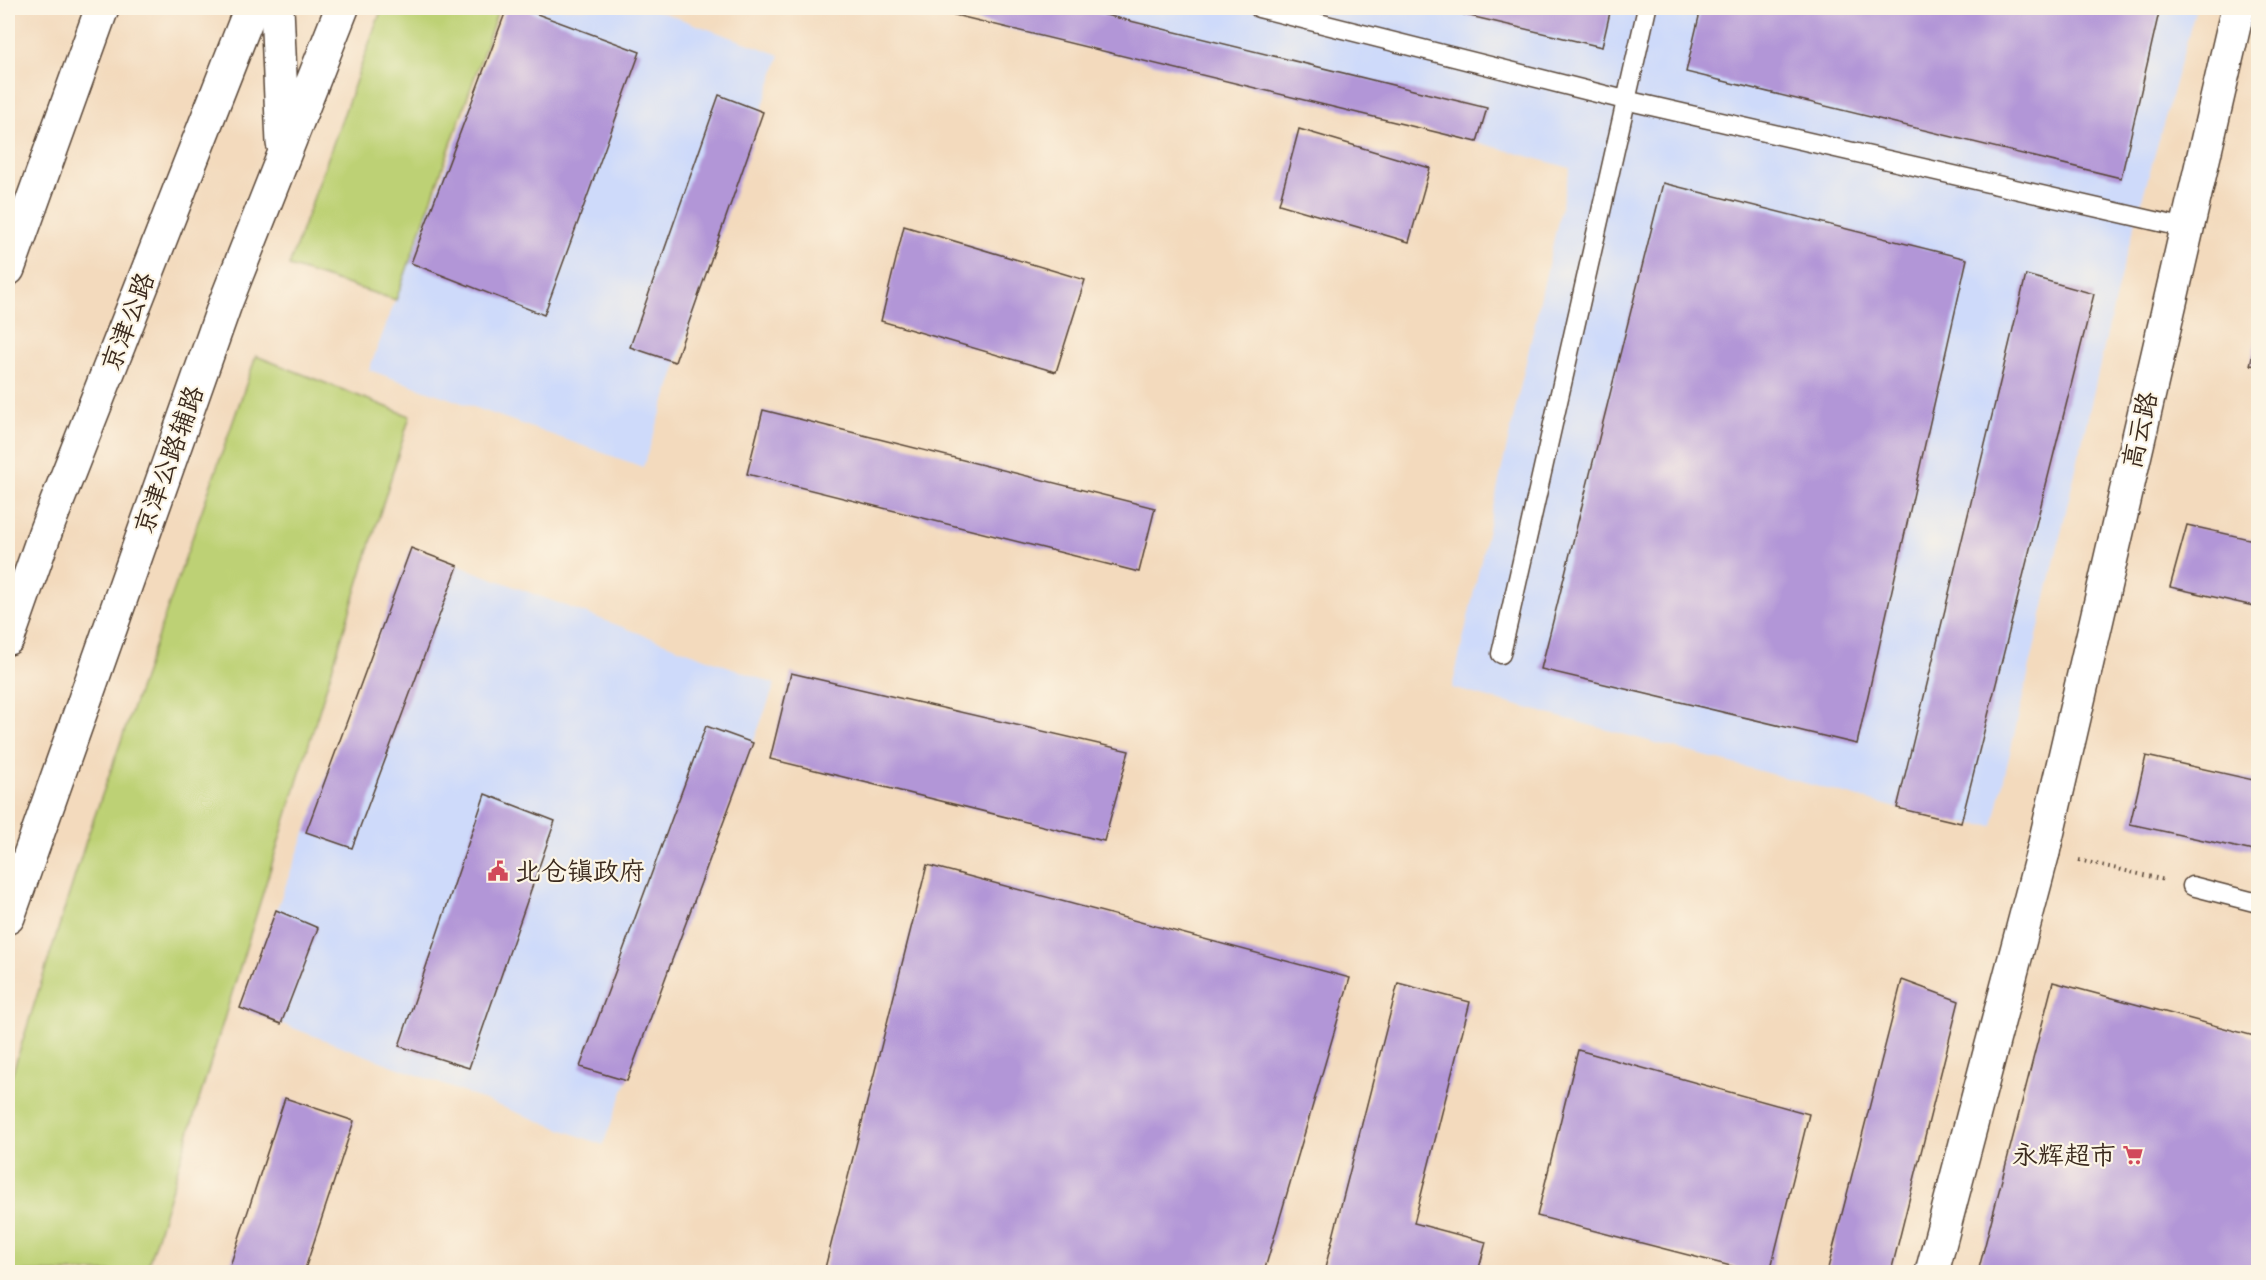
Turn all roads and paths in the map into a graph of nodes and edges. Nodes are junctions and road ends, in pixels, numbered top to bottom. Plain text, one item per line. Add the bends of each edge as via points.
1 (102, 8) edge
2 (251, 8) edge
3 (277, 8) edge
4 (342, 8) edge
5 (1259, 8) edge
6 (1647, 8) edge
7 (2238, 8) edge
8 (1625, 100) junction
9 (284, 150) junction
10 (2186, 228) junction
11 (8, 269) edge
12 (8, 638) edge
13 (1501, 654) dead end
14 (2043, 852) junction
15 (2192, 886) joint
16 (2259, 903) edge
17 (8, 917) edge
18 (1932, 1272) edge

1 - 11 main road
2 - 12 main road, 京津公路 via 46,530
3 - 9 main road
4 - 9 main road, 京津公路辅路
5 - 8 lane
6 - 8 lane
7 - 10 main road, 高云路
8 - 10 lane
8 - 13 lane
9 - 17 main road, 京津公路辅路 via 225,304
10 - 14 main road, 高云路
14 - 15 path
14 - 18 main road, 高云路
15 - 16 lane

